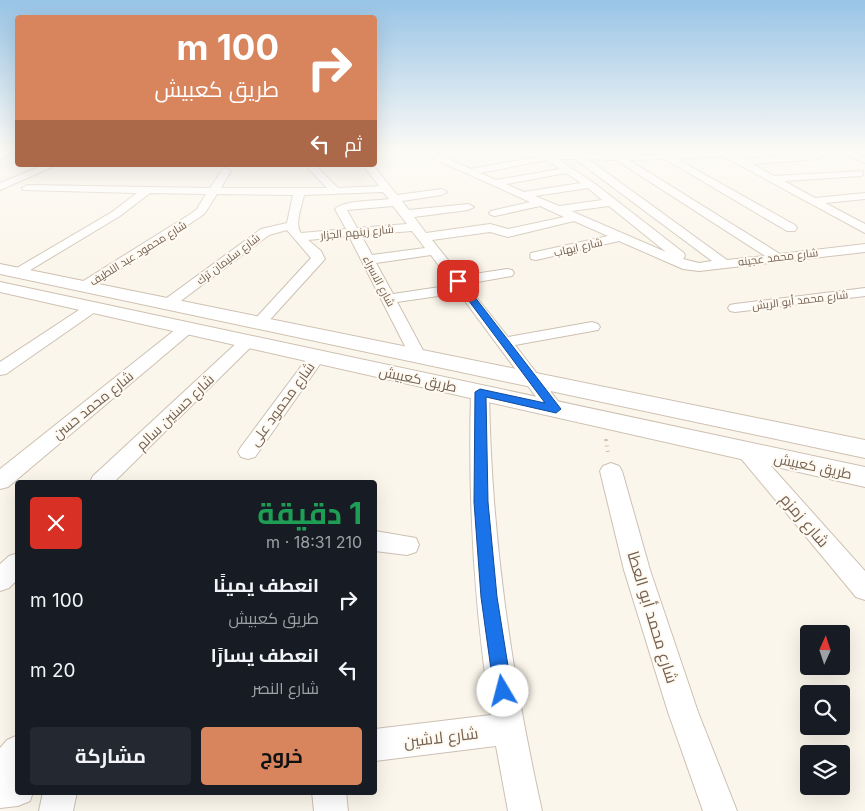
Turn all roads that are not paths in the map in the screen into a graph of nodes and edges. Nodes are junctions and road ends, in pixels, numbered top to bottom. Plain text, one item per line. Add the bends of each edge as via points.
1 (138, 190) edge
2 (147, 190) junction
3 (387, 190) edge
4 (510, 190) edge
5 (557, 190) edge
6 (596, 190) edge
7 (623, 190) edge
8 (670, 190) edge
9 (724, 190) edge
10 (792, 190) edge
11 (214, 191) junction
12 (336, 191) joint
13 (299, 192) junction
14 (442, 192) dead end
15 (522, 195) junction
16 (865, 196) edge
17 (393, 197) junction
18 (812, 201) junction
19 (612, 202) junction
20 (540, 203) junction
21 (468, 207) dead end
22 (341, 209) joint
23 (856, 209) dead end
24 (556, 210) junction
25 (831, 211) junction
26 (495, 212) dead end
27 (406, 214) junction
28 (574, 218) junction
29 (791, 228) dead end
30 (864, 228) edge
31 (294, 231) junction
32 (353, 232) junction
33 (420, 232) junction
34 (619, 237) junction
35 (865, 248) edge
36 (435, 251) junction
37 (536, 256) dead end
38 (776, 257) junction
39 (367, 260) junction
40 (724, 264) junction
41 (691, 266) junction
42 (9, 270) edge
43 (507, 273) dead end
44 (461, 284) junction
45 (85, 286) junction
46 (0, 287) edge
47 (865, 292) edge
48 (388, 299) junction
49 (169, 303) junction
50 (94, 308) junction
51 (735, 308) dead end
52 (261, 322) junction
53 (592, 327) dead end
54 (187, 328) junction
55 (248, 342) junction
56 (506, 342) junction
57 (417, 354) junction
58 (317, 357) junction
59 (0, 370) edge
60 (534, 380) junction
61 (480, 392) junction
62 (556, 409) junction
63 (865, 449) edge
64 (746, 451) junction
65 (248, 452) dead end
66 (612, 471) road end
67 (865, 477) edge
68 (103, 480) edge
69 (0, 481) edge
70 (377, 541) edge
71 (407, 545) dead end
72 (15, 566) edge
73 (0, 580) edge
74 (865, 590) edge
75 (508, 729) junction
76 (377, 746) edge
77 (15, 756) edge
78 (0, 775) edge
79 (15, 789) edge
80 (0, 791) edge
81 (59, 795) edge
82 (329, 795) edge
83 (56, 811) edge
84 (331, 811) edge
85 (525, 811) edge
86 (720, 811) edge

1 - 2 street
2 - 11 street
2 - 42 street via 116,214
3 - 17 street
4 - 15 street
5 - 15 street
6 - 19 street
7 - 40 street
8 - 38 street
9 - 29 street
10 - 18 street
11 - 13 street
11 - 45 street, شارع محمود عبد اللطيف via 196,216
12 - 13 street
12 - 17 street
13 - 31 street
14 - 17 street
15 - 20 street
16 - 18 street
17 - 22 street
17 - 27 street
18 - 25 street
19 - 24 street
19 - 41 street
20 - 24 street
20 - 26 street
21 - 27 street
22 - 32 street, شارع الاسراء
23 - 25 street
24 - 28 street
25 - 30 street
27 - 33 street
28 - 33 street via 508,233 490,228
28 - 34 street
31 - 32 street, شارع زينهم الجزار
31 - 49 street, شارع سليمان ترك via 265,232
31 - 52 street via 318,259
32 - 33 street, شارع زينهم الجزار
32 - 39 street, شارع الاسراء
33 - 36 street
34 - 37 street, شارع ايهاب
34 - 41 street
35 - 38 street, شارع محمد عجينه
36 - 39 street
36 - 44 street
38 - 40 street, شارع محمد عجينه
39 - 48 street, شارع الاسراء
40 - 41 street, شارع محمد عجينه
42 - 45 street, طريق كعبيش
43 - 44 street
44 - 48 street
44 - 56 street
45 - 49 street, طريق كعبيش
46 - 50 street, طريق كعبيش
47 - 51 street, شارع محمد أبو الريش
48 - 57 street, شارع الاسراء
49 - 52 street, طريق كعبيش
50 - 54 street, طريق كعبيش
50 - 59 street
52 - 57 street, طريق كعبيش
53 - 56 street
54 - 55 street, طريق كعبيش
54 - 69 street, شارع محمد حسن
55 - 58 street, طريق كعبيش
55 - 68 street, شارع حسنين سالم
56 - 60 street
57 - 60 street, طريق كعبيش
58 - 61 street, طريق كعبيش
58 - 65 street, شارع محمود على
60 - 62 street
60 - 63 street, طريق كعبيش
61 - 62 street, طريق كعبيش
61 - 75 street via 482,512 489,597
62 - 64 street, طريق كعبيش
64 - 67 street, طريق كعبيش
64 - 74 street, شارع زمزم
66 - 86 street, شارع محمد أبو العطا via 640,579 683,712
70 - 71 street
72 - 73 street
75 - 76 street, شارع لاشين
75 - 85 street
77 - 78 street
79 - 80 street
81 - 83 street
82 - 84 street

